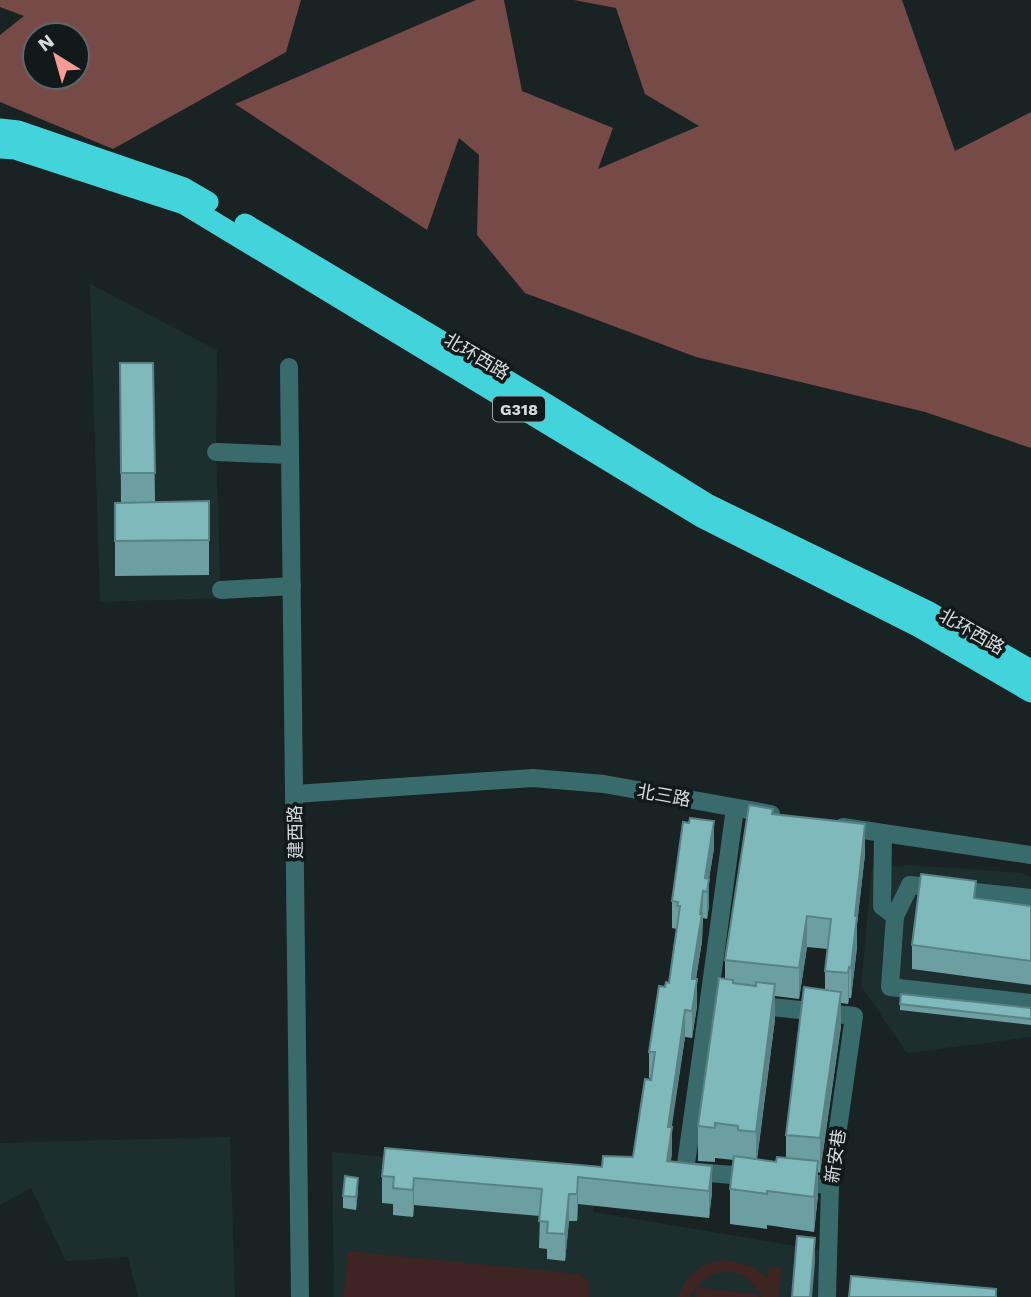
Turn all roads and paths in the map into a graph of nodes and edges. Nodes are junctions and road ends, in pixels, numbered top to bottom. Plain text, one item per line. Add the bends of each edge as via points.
1 (0, 129) edge
2 (0, 148) edge
3 (289, 367) dead end
4 (216, 452) dead end
5 (290, 455) junction
6 (292, 586) junction
7 (221, 590) dead end
8 (1031, 670) edge
9 (1031, 692) edge
10 (295, 794) junction
11 (734, 808) junction
12 (789, 817) edge
13 (829, 825) edge
14 (883, 834) junction
15 (1031, 855) edge
16 (1031, 898) edge
17 (895, 916) junction
18 (709, 1000) junction
19 (1031, 1003) edge
20 (830, 1185) junction
21 (300, 1297) edge
22 (827, 1297) edge

1 - 8 highway, 北环西路 / G318 via 18,131 184,188 707,504 927,611
2 - 9 highway, 北环西路 / G318 via 184,204 703,518 919,627
3 - 5 street, 建西路
4 - 5 street
5 - 6 street, 建西路
6 - 7 street
6 - 10 street, 建西路
10 - 11 street, 北三路 via 533,778 604,785
10 - 21 street, 建西路
11 - 12 street, 北三路
11 - 18 street
13 - 14 street
14 - 15 street
14 - 17 street via 882,906
16 - 17 street via 910,885
17 - 19 street via 890,987
18 - 20 street, 新安巷 via 854,1017
18 - 20 street via 685,1171
20 - 22 street, 新安巷

